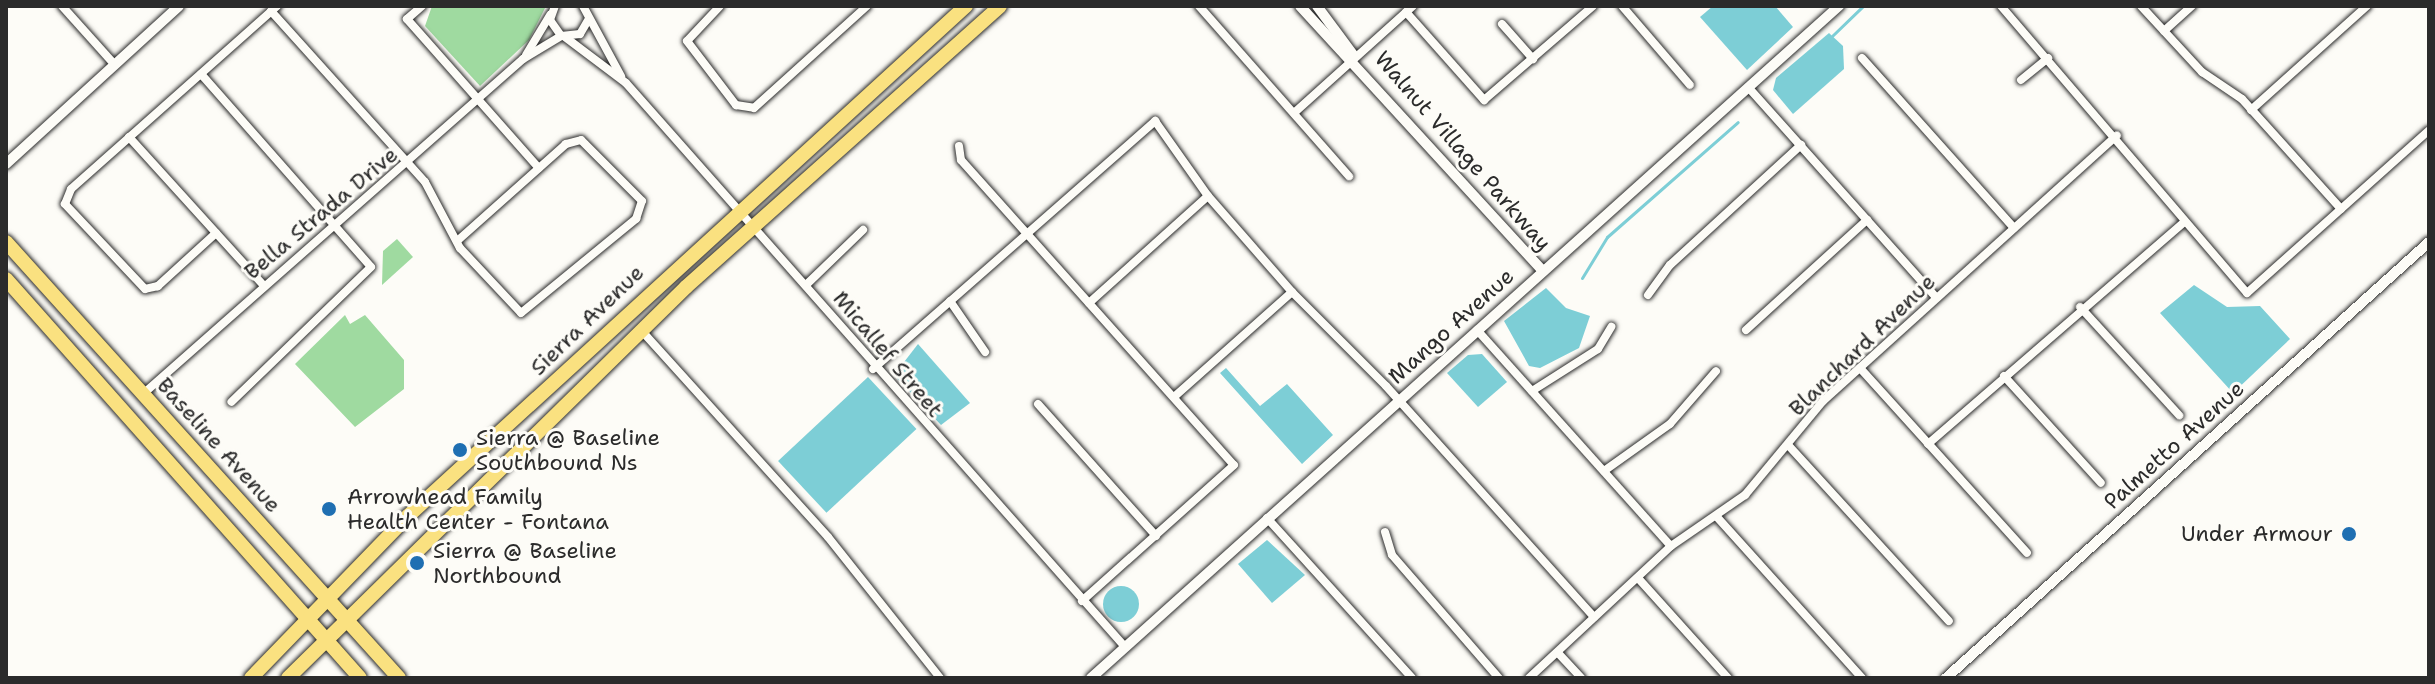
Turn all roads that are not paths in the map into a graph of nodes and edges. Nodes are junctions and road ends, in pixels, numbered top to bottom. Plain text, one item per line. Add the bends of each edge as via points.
1 (62, 6) edge
2 (179, 6) edge
3 (422, 6) edge
4 (583, 6) edge
5 (593, 6) edge
6 (703, 6) edge
7 (720, 6) edge
8 (867, 6) edge
9 (966, 6) edge
10 (1000, 6) edge
11 (1199, 6) edge
12 (1300, 6) edge
13 (1317, 6) edge
14 (1593, 6) edge
15 (1622, 6) edge
16 (1839, 6) edge
17 (2001, 6) edge
18 (2141, 6) edge
19 (2192, 6) edge
20 (2367, 6) edge
21 (274, 9) edge
22 (1409, 9) edge
23 (553, 10) edge
24 (710, 14) junction
25 (588, 18) junction
26 (1502, 24) dead end
27 (2164, 31) junction
28 (563, 37) junction
29 (1355, 58) junction
30 (1862, 58) dead end
31 (2048, 58) junction
32 (523, 59) junction
33 (1533, 59) junction
34 (114, 64) junction
35 (201, 74) junction
36 (2021, 80) dead end
37 (626, 83) junction
38 (1690, 85) dead end
39 (1748, 87) junction
40 (477, 99) junction
41 (2251, 110) junction
42 (1294, 113) junction
43 (2429, 130) edge
44 (2117, 135) junction
45 (129, 137) junction
46 (1801, 145) junction
47 (959, 146) dead end
48 (6, 164) edge
49 (408, 164) junction
50 (539, 168) junction
51 (1349, 176) dead end
52 (1208, 196) junction
53 (2341, 209) junction
54 (739, 210) junction
55 (1867, 220) junction
56 (333, 221) junction
57 (2184, 222) junction
58 (754, 226) junction
59 (2014, 228) junction
60 (863, 230) dead end
61 (216, 233) junction
62 (1026, 233) junction
63 (457, 241) junction
64 (6, 242) edge
65 (2429, 242) edge
66 (1542, 270) junction
67 (6, 279) edge
68 (807, 284) junction
69 (263, 285) junction
70 (1292, 292) junction
71 (1648, 295) dead end
72 (1936, 297) junction
73 (950, 301) junction
74 (1089, 303) junction
75 (2080, 307) junction
76 (1611, 327) dead end
77 (641, 330) junction
78 (1477, 330) junction
79 (1746, 330) dead end
80 (985, 352) dead end
81 (1860, 368) junction
82 (873, 369) junction
83 (1716, 371) dead end
84 (2004, 376) junction
85 (1532, 391) junction
86 (143, 394) junction
87 (1174, 397) junction
88 (1399, 400) junction
89 (231, 402) dead end
90 (1038, 404) dead end
91 (2179, 415) dead end
92 (1928, 444) junction
93 (1789, 446) junction
94 (1604, 471) junction
95 (2101, 483) dead end
96 (1717, 517) junction
97 (1267, 518) junction
98 (1385, 532) dead end
99 (1156, 536) junction
100 (1671, 546) junction
101 (2027, 553) dead end
102 (1638, 578) junction
103 (328, 598) junction
104 (1082, 601) junction
105 (344, 617) junction
106 (1594, 617) junction
107 (307, 619) junction
108 (1949, 621) dead end
109 (324, 638) junction
110 (1125, 647) junction
111 (1559, 654) junction
112 (251, 678) edge
113 (288, 678) edge
114 (360, 678) edge
115 (399, 678) edge
116 (940, 678) edge
117 (1091, 678) edge
118 (1412, 678) edge
119 (1499, 678) edge
120 (1529, 678) edge
121 (1581, 678) edge
122 (1728, 678) edge
123 (1862, 678) edge
124 (1946, 678) edge

1 - 34 street
2 - 34 street
3 - 40 street via 407,19
4 - 25 street, Micallef Street
5 - 25 street
6 - 24 street
7 - 24 street
8 - 24 street via 754,108 736,105 687,41
9 - 54 main road, Sierra Avenue
10 - 58 main road, Sierra Avenue
11 - 42 street
12 - 29 street, Walnut Village Parkway
13 - 29 street, Walnut Village Parkway
14 - 33 street
15 - 38 street
16 - 39 street, Mango Avenue
17 - 31 street
18 - 27 street
19 - 27 street
20 - 41 street
21 - 35 street
21 - 49 street
22 - 29 street
22 - 33 street via 1484,100
23 - 28 street
23 - 32 street, Bella Strada Drive
25 - 28 street, Bella Strada Drive via 580,34
25 - 37 street, Micallef Street
26 - 33 street
27 - 41 street
28 - 32 street, Bella Strada Drive
28 - 37 street, Micallef Street
29 - 42 street
29 - 66 street, Walnut Village Parkway
30 - 59 street
31 - 36 street
31 - 44 street
32 - 40 street, Bella Strada Drive
34 - 48 street
35 - 45 street
35 - 56 street
37 - 54 street, Micallef Street
39 - 46 street
39 - 66 street, Mango Avenue
40 - 49 street, Bella Strada Drive
40 - 50 street
41 - 53 street
42 - 51 street
43 - 53 street
44 - 57 street
44 - 59 street, Blanchard Avenue
45 - 61 street
45 - 61 street via 71,189 65,204 145,289 158,286
46 - 55 street
46 - 71 street via 1670,265
47 - 62 street via 961,160
49 - 56 street, Bella Strada Drive
49 - 63 street
50 - 63 street
50 - 63 street via 581,140 642,201 636,219 521,313
52 - 62 street via 1180,148 1149,122
52 - 70 street
52 - 74 street
53 - 57 street via 2247,293
54 - 58 street, Micallef Street
54 - 103 main road, Sierra Avenue
55 - 72 street
55 - 79 street
56 - 69 street, Bella Strada Drive
56 - 89 street via 371,267
57 - 75 street
58 - 68 street, Micallef Street
58 - 77 main road, Sierra Avenue
59 - 72 street, Blanchard Avenue
60 - 68 street
61 - 69 street
62 - 73 street
62 - 74 street
64 - 86 main road, Baseline Avenue
65 - 124 street, Palmetto Avenue
66 - 78 street, Mango Avenue
67 - 107 main road
68 - 82 street, Micallef Street
69 - 86 street, Bella Strada Drive
70 - 87 street
70 - 88 street
72 - 81 street, Blanchard Avenue
73 - 80 street
73 - 82 street
74 - 87 street
75 - 84 street
75 - 91 street
76 - 85 street via 1598,349
77 - 105 main road, Sierra Avenue
77 - 116 street via 828,537
78 - 85 street
78 - 88 street, Mango Avenue
81 - 92 street
81 - 93 street, Blanchard Avenue via 1812,412
82 - 104 street, Micallef Street
83 - 94 street via 1670,424
84 - 92 street
84 - 95 street
85 - 94 street
86 - 103 main road, Baseline Avenue
87 - 99 street via 1234,465
88 - 97 street, Mango Avenue
88 - 106 street
90 - 99 street
92 - 101 street
93 - 96 street, Blanchard Avenue
93 - 108 street
94 - 100 street
96 - 100 street, Blanchard Avenue
96 - 123 street
97 - 110 street, Mango Avenue
97 - 118 street
98 - 119 street via 1392,555
99 - 104 street
100 - 102 street, Blanchard Avenue
102 - 106 street, Blanchard Avenue
102 - 122 street
103 - 105 main road, Baseline Avenue
103 - 107 main road, Sierra Avenue
104 - 110 street, Micallef Street
105 - 109 main road, Sierra Avenue
105 - 115 main road, Baseline Avenue
106 - 111 street, Blanchard Avenue
107 - 109 main road
107 - 112 main road, Sierra Avenue
109 - 113 main road, Sierra Avenue
109 - 114 main road
110 - 117 street, Mango Avenue
111 - 120 street, Blanchard Avenue
111 - 121 street

